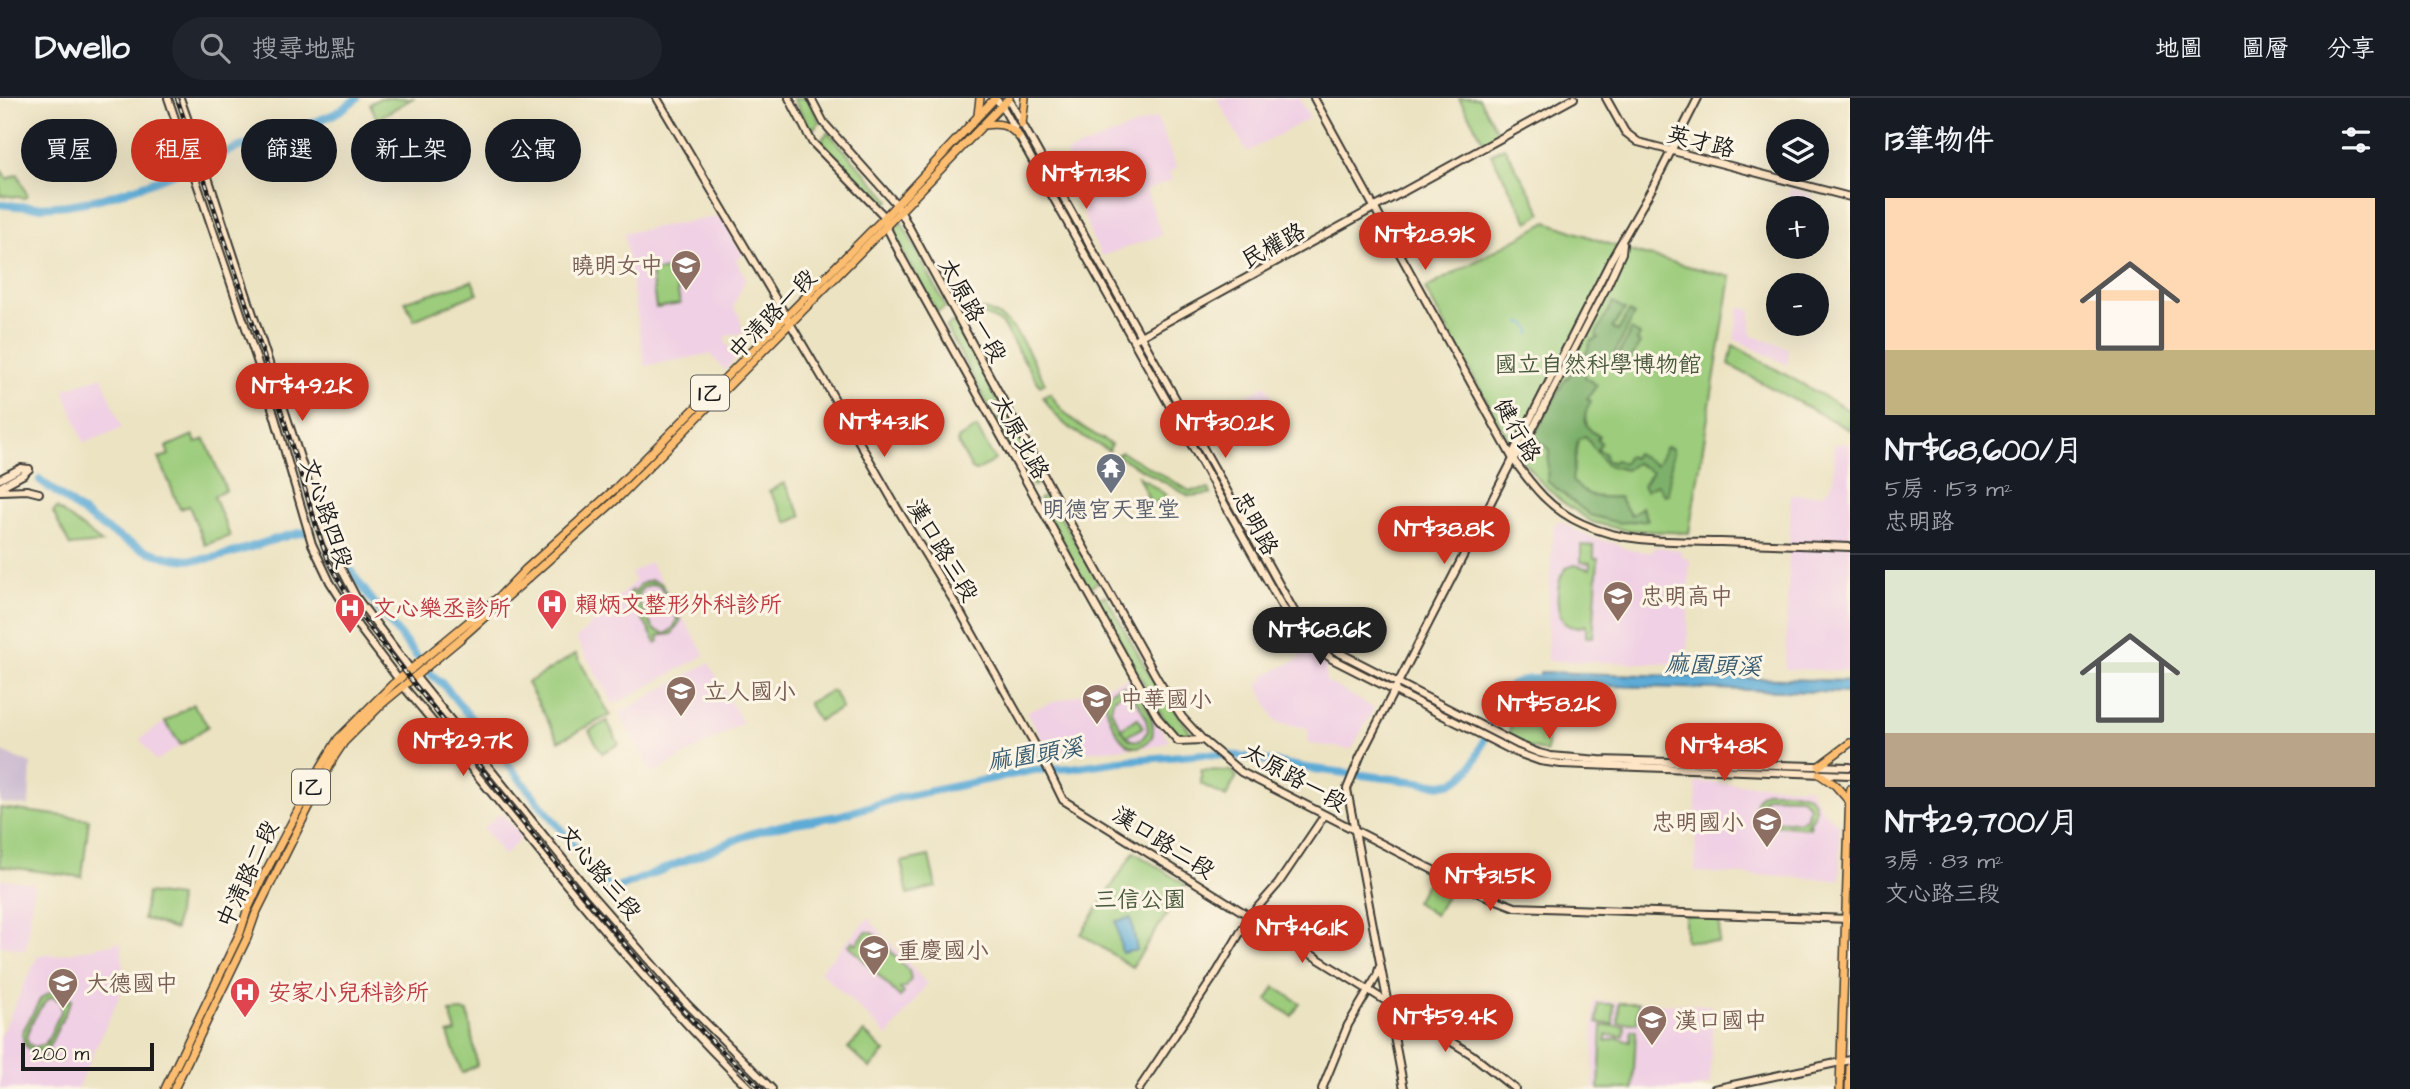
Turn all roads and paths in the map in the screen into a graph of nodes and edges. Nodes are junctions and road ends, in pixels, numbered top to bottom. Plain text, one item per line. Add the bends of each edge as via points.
1 (168, 98) edge
2 (180, 98) edge
3 (657, 98) edge
4 (789, 98) edge
5 (811, 98) edge
6 (980, 98) edge
7 (995, 98) edge
8 (1008, 98) edge
9 (1025, 98) edge
10 (1314, 98) edge
11 (1574, 98) edge
12 (1606, 98) edge
13 (1698, 98) edge
14 (1002, 106) junction
15 (977, 116) junction
16 (1022, 124) junction
17 (984, 125) junction
18 (1018, 136) junction
19 (1671, 151) junction
20 (1850, 197) edge
21 (898, 208) junction
22 (1375, 208) junction
23 (885, 217) junction
24 (886, 226) junction
25 (788, 319) junction
26 (1138, 338) junction
27 (1513, 459) junction
28 (0, 479) edge
29 (0, 489) edge
30 (38, 493) dead end
31 (1850, 547) edge
32 (420, 667) joint
33 (413, 673) junction
34 (401, 682) junction
35 (1397, 688) junction
36 (1203, 740) junction
37 (1850, 743) edge
38 (1850, 767) edge
39 (1819, 770) junction
40 (1850, 775) edge
41 (1051, 776) joint
42 (1850, 789) edge
43 (1849, 802) edge
44 (1324, 816) junction
45 (1353, 829) junction
46 (1250, 916) junction
47 (1847, 918) edge
48 (1380, 965) junction
49 (1368, 991) junction
50 (1388, 1002) junction
51 (1850, 1060) edge
52 (1841, 1063) junction
53 (1850, 1067) edge
54 (164, 1089) edge
55 (174, 1089) edge
56 (750, 1089) edge
57 (772, 1089) edge
58 (1139, 1089) edge
59 (1322, 1089) edge
60 (1404, 1089) edge
61 (1515, 1089) edge
62 (1714, 1089) edge
63 (1840, 1089) edge
64 (1849, 1089) edge

1 - 34 street, 文心路四段 via 267,387 312,544 358,626
2 - 33 street, 文心路四段 via 333,555 362,605
3 - 25 street, 漢口路三段
4 - 23 street via 812,142
5 - 21 street, 太原路一段 via 824,123
6 - 15 main road
7 - 14 street, 忠明路
7 - 15 main road, 中清路一段 / 1乙
8 - 14 main road, 中清路一段 / 1乙
8 - 16 street, 忠明路
9 - 16 main road
10 - 22 street, 健行路
11 - 22 street, 民權路
12 - 19 street, 英才路 via 1632,139
13 - 19 street
14 - 17 main road, 中清路一段 / 1乙
14 - 18 street, 忠明路
15 - 21 main road, 中清路一段 / 1乙
16 - 26 street, 忠明路
17 - 18 main road via 999,123
17 - 21 main road, 中清路一段 / 1乙
18 - 26 street, 忠明路
19 - 20 street, 英才路
19 - 27 street via 1623,242 1608,284
21 - 23 main road, 中清路一段 / 1乙
21 - 24 main road, 中清路一段 / 1乙
21 - 36 street, 太原路一段 via 1158,680
22 - 26 street, 民權路
22 - 27 street, 健行路
23 - 24 street, 太原北路
23 - 25 main road, 中清路一段 / 1乙
24 - 25 main road, 中清路一段 / 1乙
24 - 36 street, 太原北路 via 1158,718 1178,741
25 - 32 main road, 中清路一段 / 1乙 via 619,496
25 - 41 street, 漢口路三段
26 - 35 street, 忠明路 via 1294,611 1317,639
27 - 31 street, 健行路 via 1552,506 1606,533 1667,541
27 - 35 street
28 - 29 street via 21,468 29,469
29 - 30 street
32 - 33 main road, 中清路二段 / 1乙
33 - 34 main road, 中清路二段 / 1乙
33 - 57 street, 文心路三段 via 592,894 687,1004
34 - 54 main road, 中清路二段 / 1乙 via 338,739 321,766 262,879
34 - 55 main road, 中清路二段 / 1乙 via 334,757
34 - 56 street, 文心路三段 via 555,873 681,1018
35 - 39 street, 忠明路 via 1550,756
35 - 39 street, 忠明路 via 1476,733 1540,761
35 - 45 street via 1350,780 1347,792
36 - 44 street, 太原路一段 via 1248,776
37 - 39 main road
38 - 39 street
39 - 40 street
39 - 43 main road
41 - 46 street, 漢口路二段 via 1063,800
42 - 43 main road
43 - 47 main road
44 - 45 street, 太原路一段
44 - 46 street
45 - 47 street, 太原路一段 via 1515,907
45 - 48 street
46 - 49 street, 漢口路二段
46 - 58 street
47 - 52 main road
48 - 49 street
48 - 50 street
49 - 50 street, 漢口路二段
49 - 59 street
50 - 60 street
50 - 61 street, 漢口路二段 via 1471,1054
51 - 52 street
52 - 62 street
52 - 63 main road
53 - 64 main road

